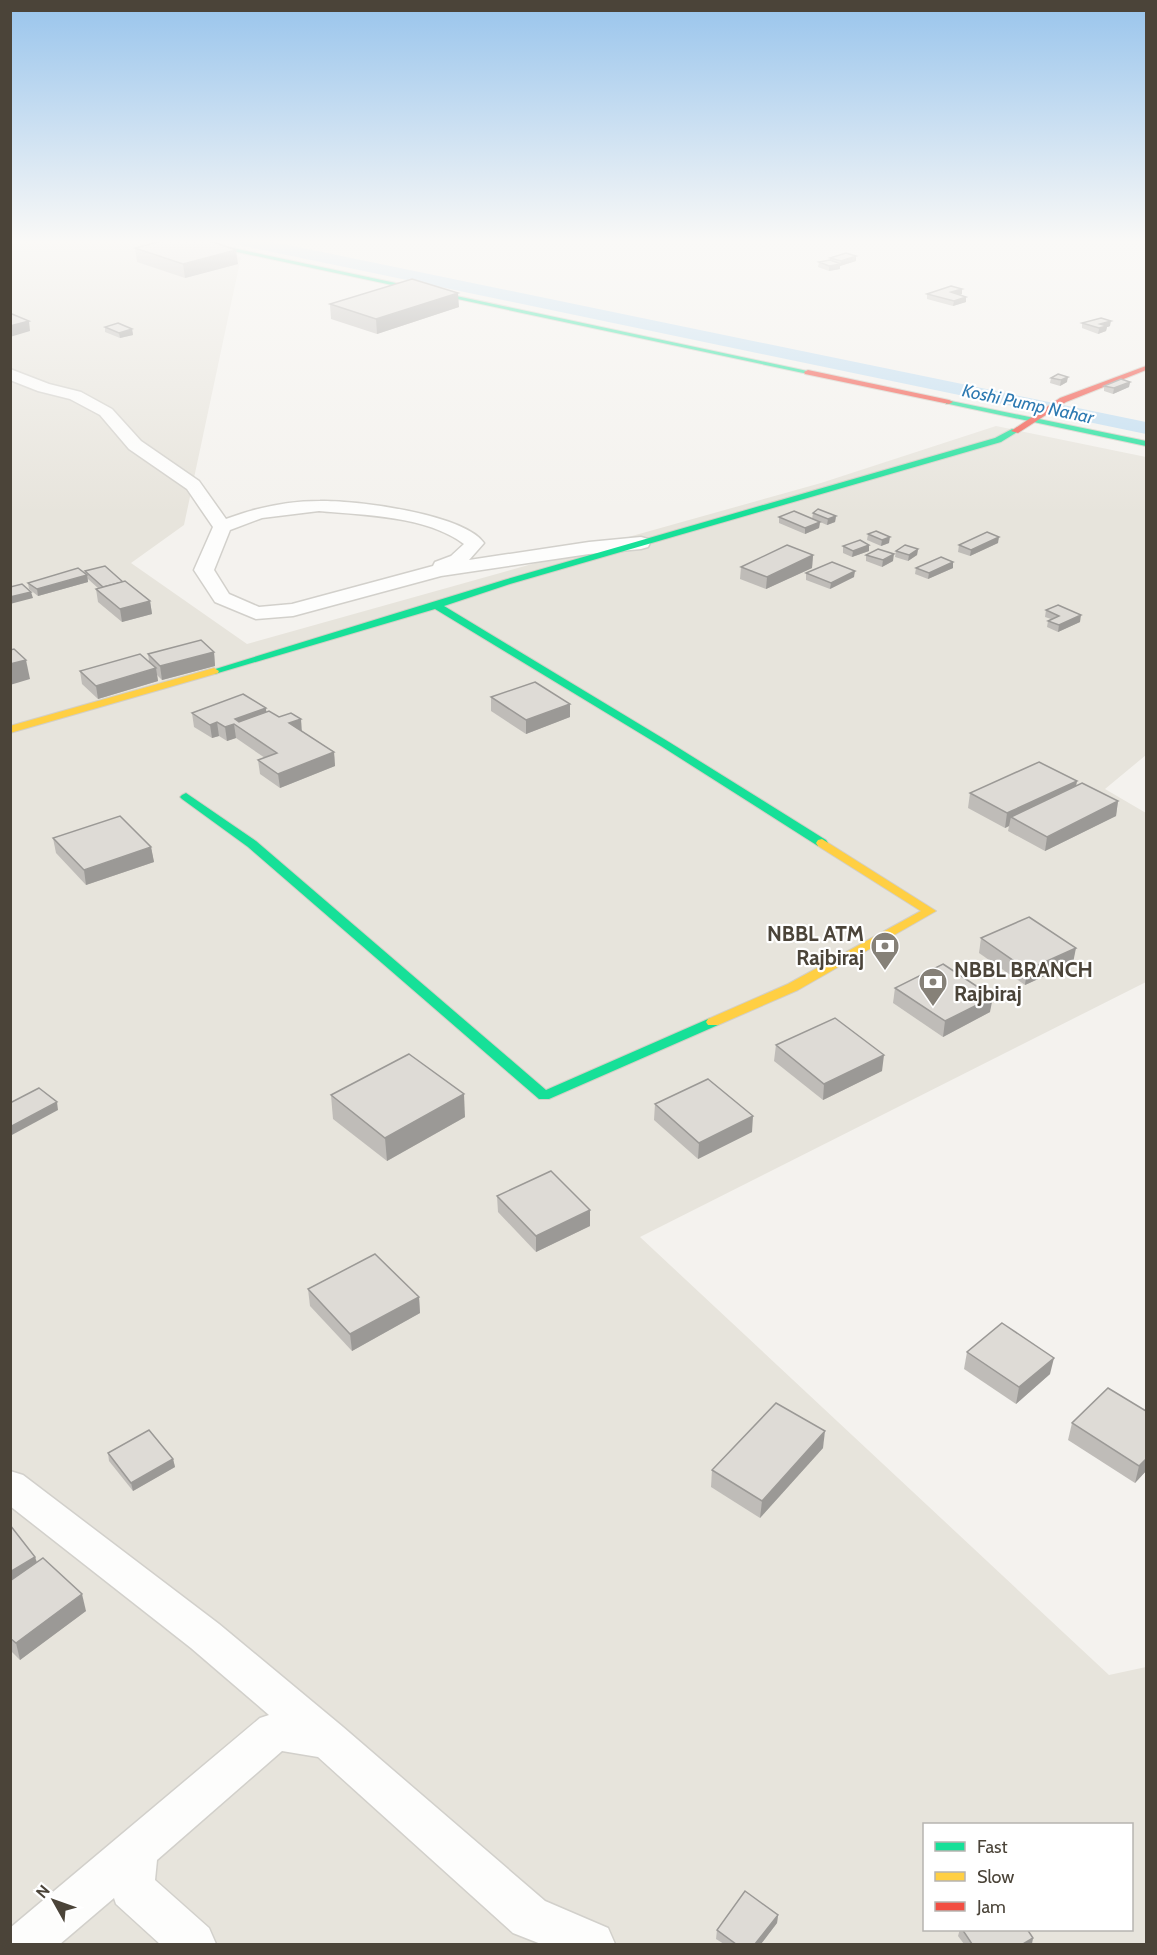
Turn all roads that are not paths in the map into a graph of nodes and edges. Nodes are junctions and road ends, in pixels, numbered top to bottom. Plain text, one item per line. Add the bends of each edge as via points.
1 (615, 331) edge
2 (1146, 368) edge
3 (10, 374) edge
4 (1035, 420) junction
5 (1146, 444) edge
6 (222, 527) junction
7 (643, 543) junction
8 (370, 591) junction
9 (436, 605) junction
10 (10, 730) edge
11 (186, 797) dead end
12 (10, 1485) edge
13 (328, 1740) junction
14 (136, 1850) junction
15 (26, 1944) edge
16 (193, 1944) edge
17 (592, 1944) edge

1 - 4 street
2 - 4 street via 1063,400
3 - 6 street via 75,395 106,412 135,445 193,485
4 - 5 street
4 - 7 street via 998,440
6 - 8 street via 204,570 222,598 256,613 293,610
6 - 8 street via 259,513 319,506 372,510 423,521 456,529 475,543 458,560
7 - 8 street via 440,570
7 - 9 street
9 - 10 street
9 - 11 street via 930,911 793,987 544,1096 252,844
12 - 13 street via 204,1636
13 - 14 street via 275,1731
13 - 17 street via 529,1917
14 - 15 street
14 - 16 street via 132,1889

